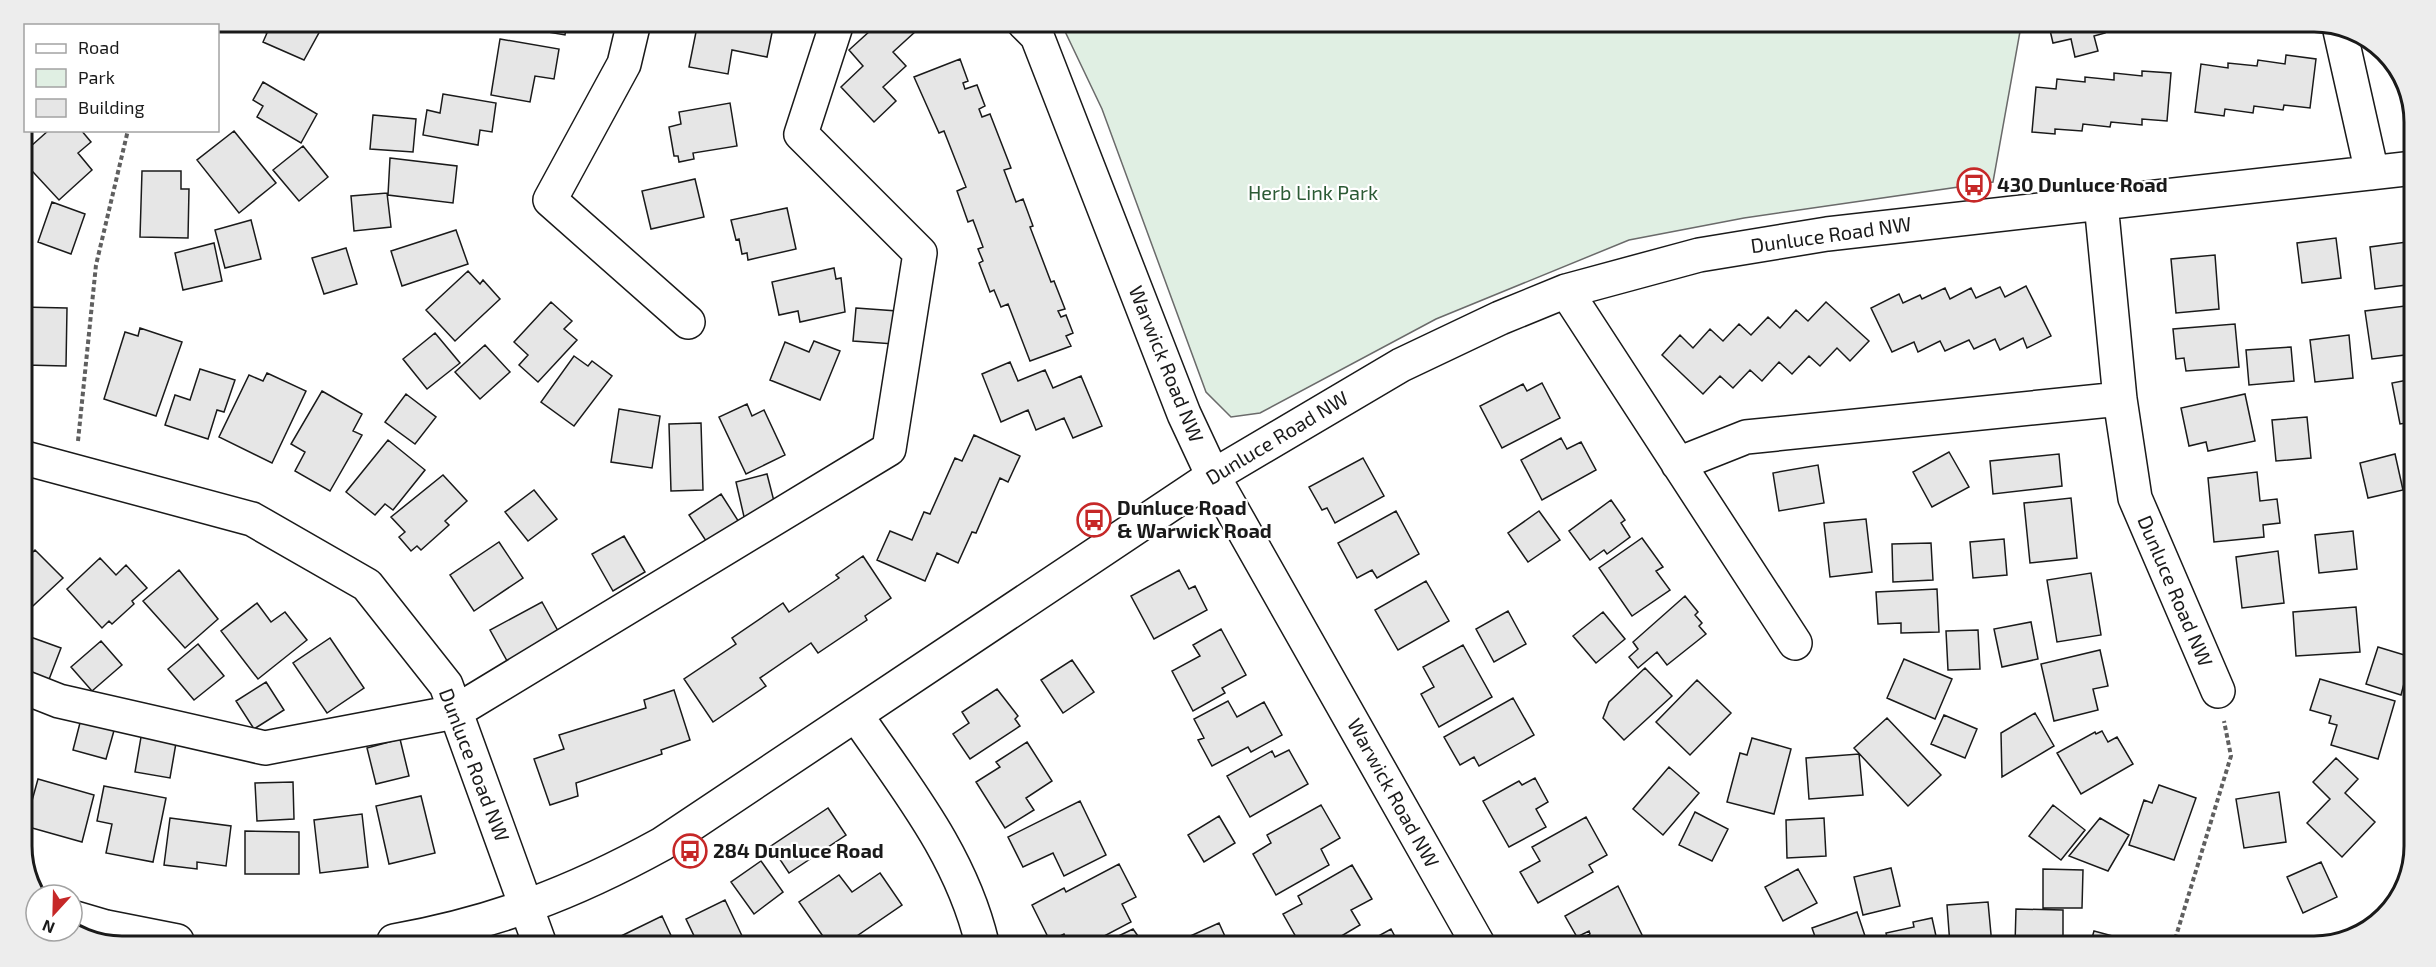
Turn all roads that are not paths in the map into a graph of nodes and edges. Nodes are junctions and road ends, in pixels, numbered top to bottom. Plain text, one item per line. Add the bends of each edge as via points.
1 (632, 31) edge
2 (834, 31) edge
3 (1031, 31) edge
4 (2341, 35) edge
5 (2404, 169) edge
6 (2372, 173) junction
7 (2101, 203) junction
8 (1566, 291) junction
9 (688, 322) dead end
10 (2120, 399) junction
11 (32, 461) edge
12 (1678, 464) junction
13 (1214, 476) junction
14 (1795, 642) dead end
15 (32, 690) edge
16 (2218, 691) road end
17 (455, 712) junction
18 (856, 715) junction
19 (527, 907) junction
20 (84, 921) edge
21 (152, 936) edge
22 (420, 936) edge
23 (537, 936) edge
24 (980, 936) edge
25 (1473, 936) edge

1 - 9 street via 624,64 550,200
2 - 17 street via 801,134 920,253 890,449
3 - 13 street, Warwick Road NW via 1184,414
4 - 6 street
5 - 6 street, Dunluce Road NW
6 - 7 street, Dunluce Road NW
7 - 8 street, Dunluce Road NW via 1761,243 1676,260
7 - 10 street, Dunluce Road NW
8 - 12 street
8 - 13 street, Dunluce Road NW via 1401,365
10 - 12 street via 1746,437
10 - 16 street, Dunluce Road NW via 2135,498
11 - 17 street, Dunluce Road NW via 252,519 367,585 446,685
12 - 14 street
13 - 18 street, Dunluce Road NW
13 - 25 street, Warwick Road NW
15 - 17 street via 59,701 265,748
17 - 19 street, Dunluce Road NW
18 - 19 street, Dunluce Road NW via 662,844 590,882
18 - 24 street via 956,867
19 - 22 street, Dunluce Road NW via 461,928
19 - 23 street, Dunluce Road NW
20 - 21 street

